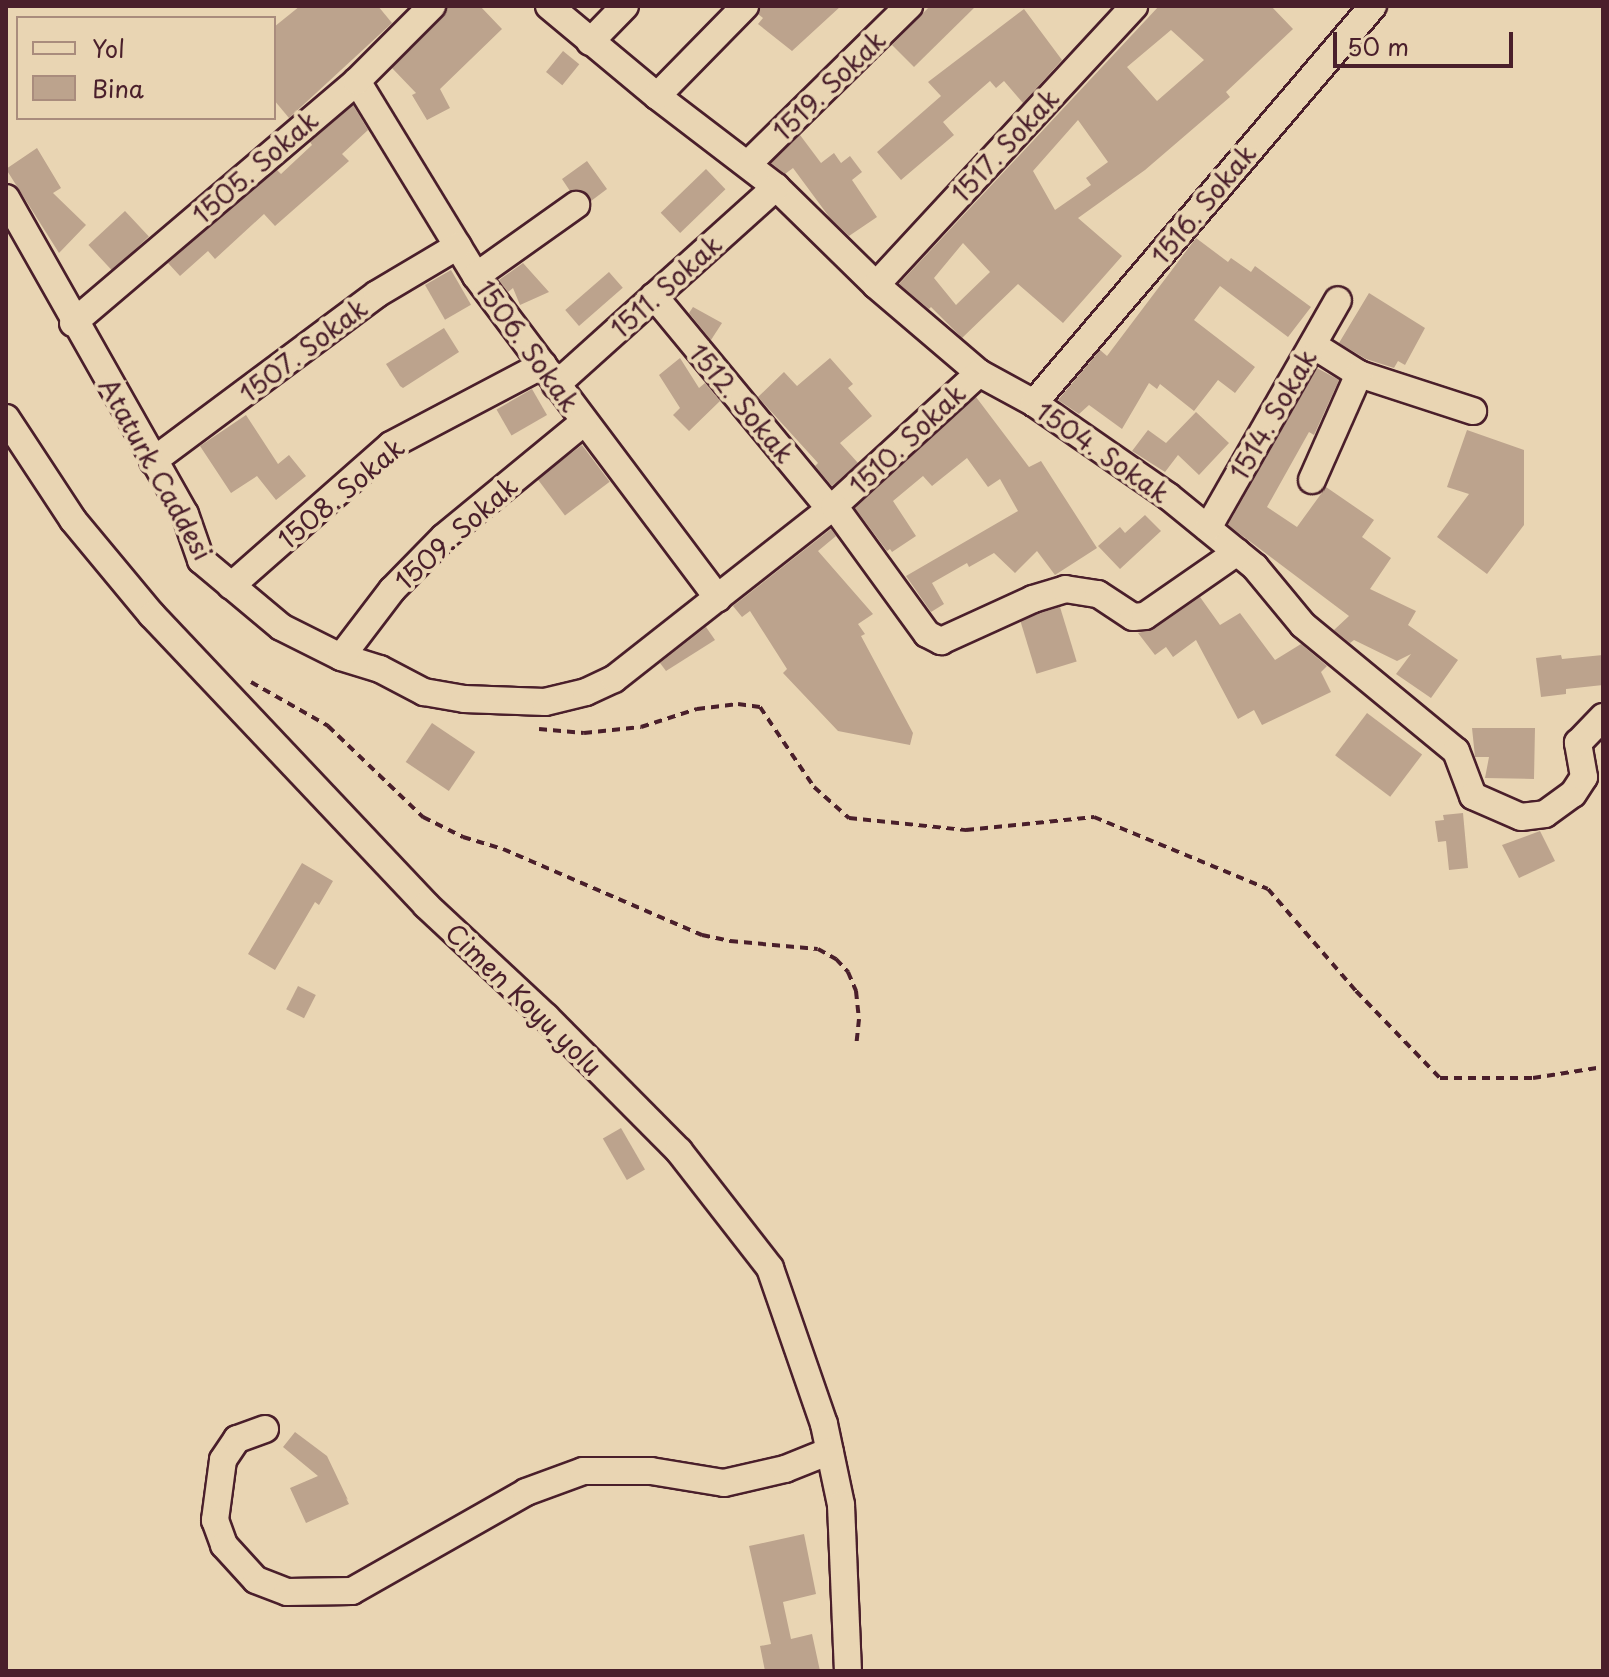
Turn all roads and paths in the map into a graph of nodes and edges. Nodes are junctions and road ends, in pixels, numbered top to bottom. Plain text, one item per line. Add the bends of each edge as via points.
1 (432, 6) edge
2 (549, 6) edge
3 (625, 6) edge
4 (745, 6) edge
5 (909, 6) edge
6 (1134, 6) edge
7 (1373, 6) edge
8 (590, 42) junction
9 (357, 81) junction
10 (657, 96) junction
11 (748, 164) junction
12 (776, 187) junction
13 (6, 198) edge
14 (576, 205) dead end
15 (458, 246) junction
16 (476, 276) junction
17 (876, 285) junction
18 (654, 296) junction
19 (1338, 300) dead end
20 (73, 323) junction
21 (1313, 345) junction
22 (979, 373) junction
23 (1359, 374) junction
24 (549, 375) junction
25 (1034, 403) junction
26 (1473, 411) dead end
27 (6, 418) edge
28 (584, 422) junction
29 (153, 461) junction
30 (1312, 480) dead end
31 (832, 508) junction
32 (1208, 528) junction
33 (1237, 552) junction
34 (231, 586) junction
35 (718, 598) junction
36 (341, 657) junction
37 (250, 682) dead end
38 (1603, 717) edge
39 (526, 728) dead end
40 (856, 1047) dead end
41 (1603, 1067) edge
42 (265, 1429) dead end
43 (830, 1451) junction
44 (848, 1671) edge

1 - 9 street, 1505. Sokak
2 - 8 street, 1504. Sokak
3 - 8 street
4 - 10 street
5 - 11 street, 1519. Sokak
6 - 17 street, 1517. Sokak
7 - 25 street, 1516. Sokak
8 - 10 street, 1504. Sokak
9 - 15 street, 1506. Sokak
9 - 20 street, 1505. Sokak
10 - 11 street, 1504. Sokak
11 - 12 street, 1504. Sokak
12 - 17 street, 1504. Sokak
12 - 18 street, 1511. Sokak
13 - 20 street, Ataturk Caddesi
14 - 16 street
15 - 16 street, 1506. Sokak
15 - 29 street, 1507. Sokak via 377,294
16 - 24 street, 1506. Sokak
17 - 22 street, 1504. Sokak
18 - 24 street, 1511. Sokak
18 - 31 street, 1512. Sokak
19 - 21 street, 1514. Sokak
20 - 29 street, Ataturk Caddesi
21 - 23 street
21 - 32 street, 1514. Sokak
22 - 25 street, 1504. Sokak
22 - 31 street, 1510. Sokak
23 - 26 street
23 - 30 street
24 - 28 street, 1506. Sokak
24 - 34 street, 1508. Sokak via 391,445
25 - 32 street, 1504. Sokak
27 - 43 street, Cimen Koyu yolu via 73,520 172,637 426,905 679,1151 727,1209 770,1268
28 - 35 street, 1506. Sokak
28 - 36 street, 1509. Sokak via 444,537 392,590
29 - 34 street, Ataturk Caddesi via 185,514 201,560
31 - 33 street, 1512. Sokak via 927,634 941,641 1065,589 1098,594 1133,617 1145,616
31 - 35 street, Ataturk Caddesi
32 - 33 street, 1504. Sokak
33 - 38 street, 1504. Sokak via 1303,625 1456,751 1473,796 1521,817 1545,814 1573,794 1584,777 1578,743
34 - 36 street, Ataturk Caddesi via 281,627
35 - 36 street, Ataturk Caddesi via 614,679 545,702 424,692 380,669
37 - 40 path via 328,726 423,817 463,837 503,849 702,935 818,949 836,959 856,991
39 - 41 path via 584,733 641,727 697,709 760,707 814,787 849,818 966,830 1094,817 1268,889 1440,1078 1533,1078
42 - 43 street via 237,1439 223,1460 215,1520 224,1545 256,1580 287,1592 352,1591 526,1492 583,1471 651,1471 724,1483 785,1469
43 - 44 street, Cimen Koyu yolu via 841,1505

